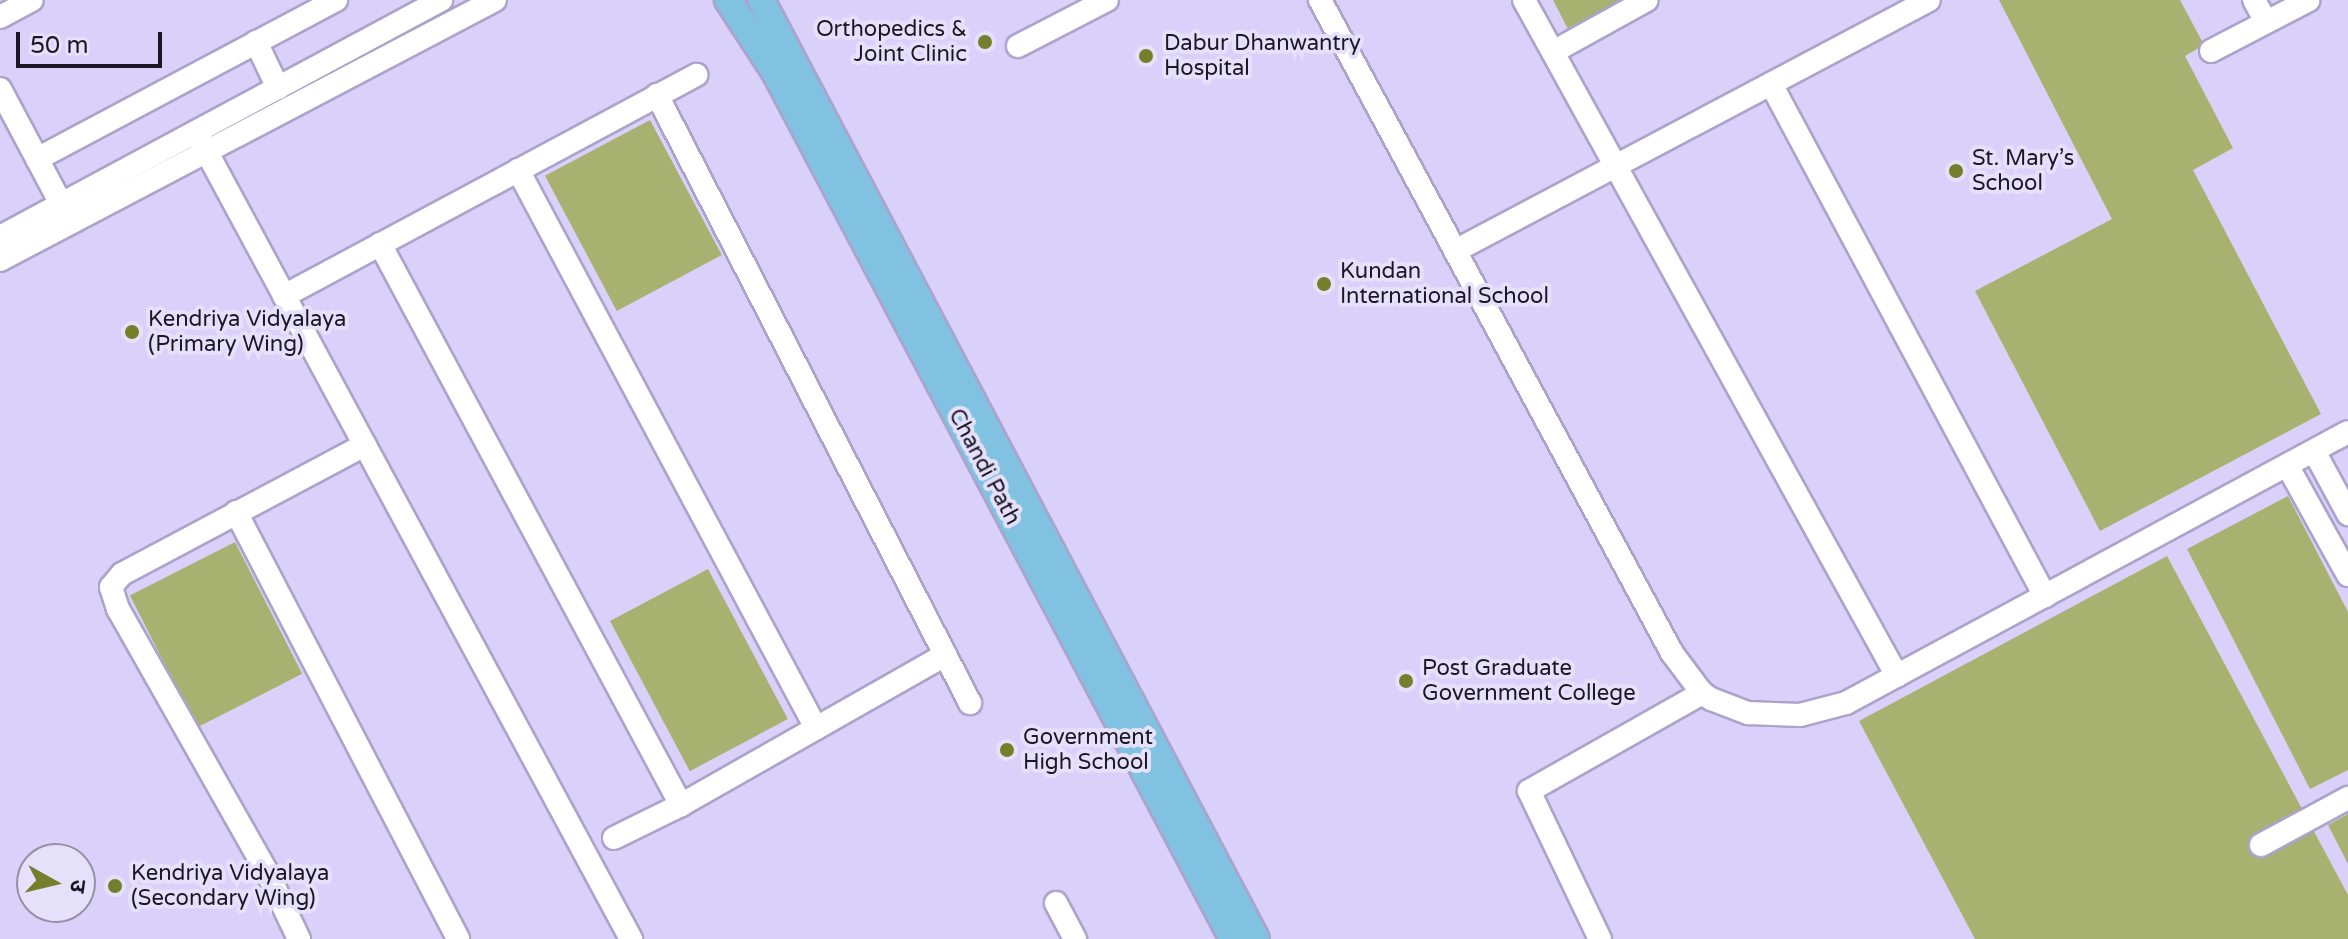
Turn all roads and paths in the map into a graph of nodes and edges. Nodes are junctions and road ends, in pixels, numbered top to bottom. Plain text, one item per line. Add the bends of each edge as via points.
1 (32, 0) edge
2 (336, 0) edge
3 (441, 0) edge
4 (495, 0) edge
5 (728, 0) edge
6 (761, 0) edge
7 (1320, 0) edge
8 (1524, 0) edge
9 (1647, 0) edge
10 (1929, 0) edge
11 (2254, 0) edge
12 (2309, 0) edge
13 (1104, 1) edge
14 (0, 17) edge
15 (2266, 22) junction
16 (256, 42) junction
17 (1018, 46) dead end
18 (2211, 51) dead end
19 (1553, 52) junction
20 (696, 75) dead end
21 (1771, 84) junction
22 (278, 88) junction
23 (0, 89) edge
24 (657, 95) junction
25 (201, 142) junction
26 (37, 159) junction
27 (1616, 166) junction
28 (518, 170) junction
29 (66, 214) junction
30 (0, 237) edge
31 (380, 244) junction
32 (1455, 251) junction
33 (0, 260) edge
34 (284, 296) junction
35 (2348, 432) edge
36 (365, 445) junction
37 (2314, 451) junction
38 (2287, 465) junction
39 (236, 512) junction
40 (2348, 514) edge
41 (2348, 575) edge
42 (2045, 596) junction
43 (945, 655) junction
44 (1897, 676) junction
45 (1702, 693) junction
46 (970, 703) dead end
47 (816, 728) junction
48 (2348, 798) edge
49 (681, 805) junction
50 (614, 838) dead end
51 (2261, 845) dead end
52 (1056, 903) dead end
53 (299, 939) edge
54 (458, 939) edge
55 (631, 939) edge
56 (1075, 939) edge
57 (1233, 939) edge
58 (1256, 939) edge
59 (1600, 939) edge

1 - 14 street
2 - 16 street
3 - 22 street
4 - 25 street
5 - 57 main road, Chandi Path via 775,72
6 - 58 main road, Chandi Path
7 - 32 street
8 - 19 street
9 - 19 street
10 - 21 street
11 - 15 street
12 - 15 street
13 - 17 street
15 - 18 street
16 - 22 street
16 - 26 street
19 - 27 street
20 - 24 street
21 - 27 street
21 - 42 street
22 - 25 street
23 - 26 street
24 - 28 street
24 - 43 street
25 - 29 street
25 - 34 street
26 - 29 street
27 - 32 street
27 - 44 street
28 - 31 street
28 - 47 street
29 - 30 street
29 - 33 street
31 - 34 street
31 - 49 street
32 - 45 street via 1672,653
34 - 36 street
35 - 37 street
36 - 39 street
36 - 55 street
37 - 38 street
37 - 40 street
38 - 41 street
38 - 42 street
39 - 53 street via 122,574 111,587 118,609 268,874
39 - 54 street
42 - 44 street
43 - 46 street
43 - 47 street
44 - 45 street via 1846,703 1800,715 1748,713
45 - 59 street via 1529,791
47 - 49 street
48 - 51 street
49 - 50 street
52 - 56 street

